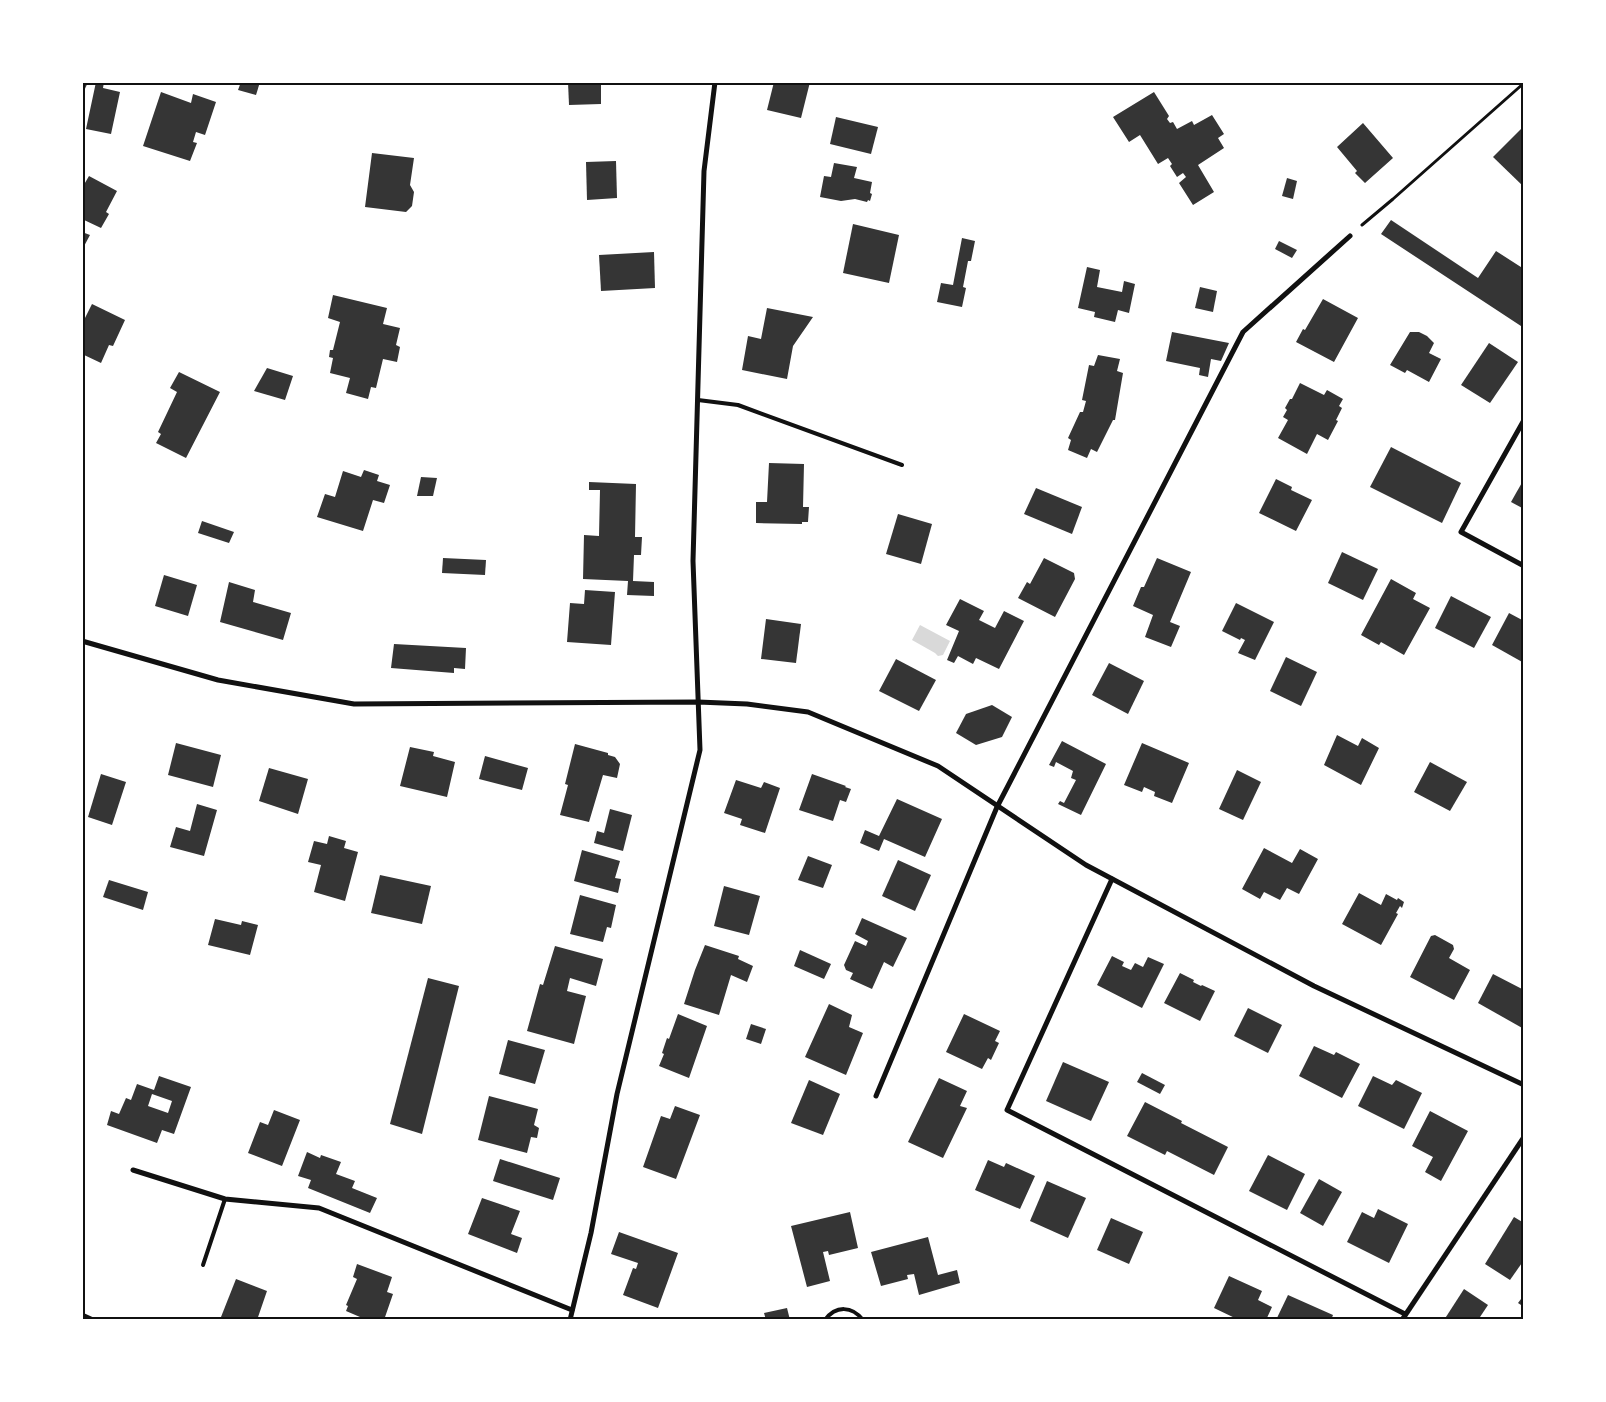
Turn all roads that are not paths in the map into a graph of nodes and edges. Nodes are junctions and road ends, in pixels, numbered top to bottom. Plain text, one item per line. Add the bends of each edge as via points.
1 (715, 82) edge
2 (1349, 237) road end
3 (698, 400) junction
4 (1524, 420) edge
5 (902, 465) dead end
6 (1524, 566) edge
7 (82, 641) edge
8 (698, 702) junction
9 (997, 807) junction
10 (1112, 879) junction
11 (1524, 1085) edge
12 (876, 1096) dead end
13 (1524, 1137) edge
14 (133, 1170) dead end
15 (225, 1199) junction
16 (203, 1265) dead end
17 (572, 1310) junction
18 (1405, 1314) junction
19 (82, 1315) edge
20 (93, 1320) edge
21 (570, 1320) edge
22 (825, 1320) edge
23 (864, 1320) edge
24 (1402, 1320) edge

1 - 3 street via 704,170
2 - 9 street via 1243,332
3 - 5 lane via 738,405
3 - 8 street via 693,561
4 - 6 street via 1461,532
7 - 8 street via 218,680 354,704
8 - 9 street via 808,712 938,766
8 - 17 street via 700,750 616,1094 591,1233
9 - 10 street
9 - 12 street
10 - 11 street via 1314,986
10 - 18 street via 1007,1110
13 - 18 street
14 - 15 street
15 - 16 lane
15 - 17 street via 319,1208
17 - 21 street
18 - 24 street
19 - 20 street
22 - 23 lane via 838,1309 848,1309 857,1312

